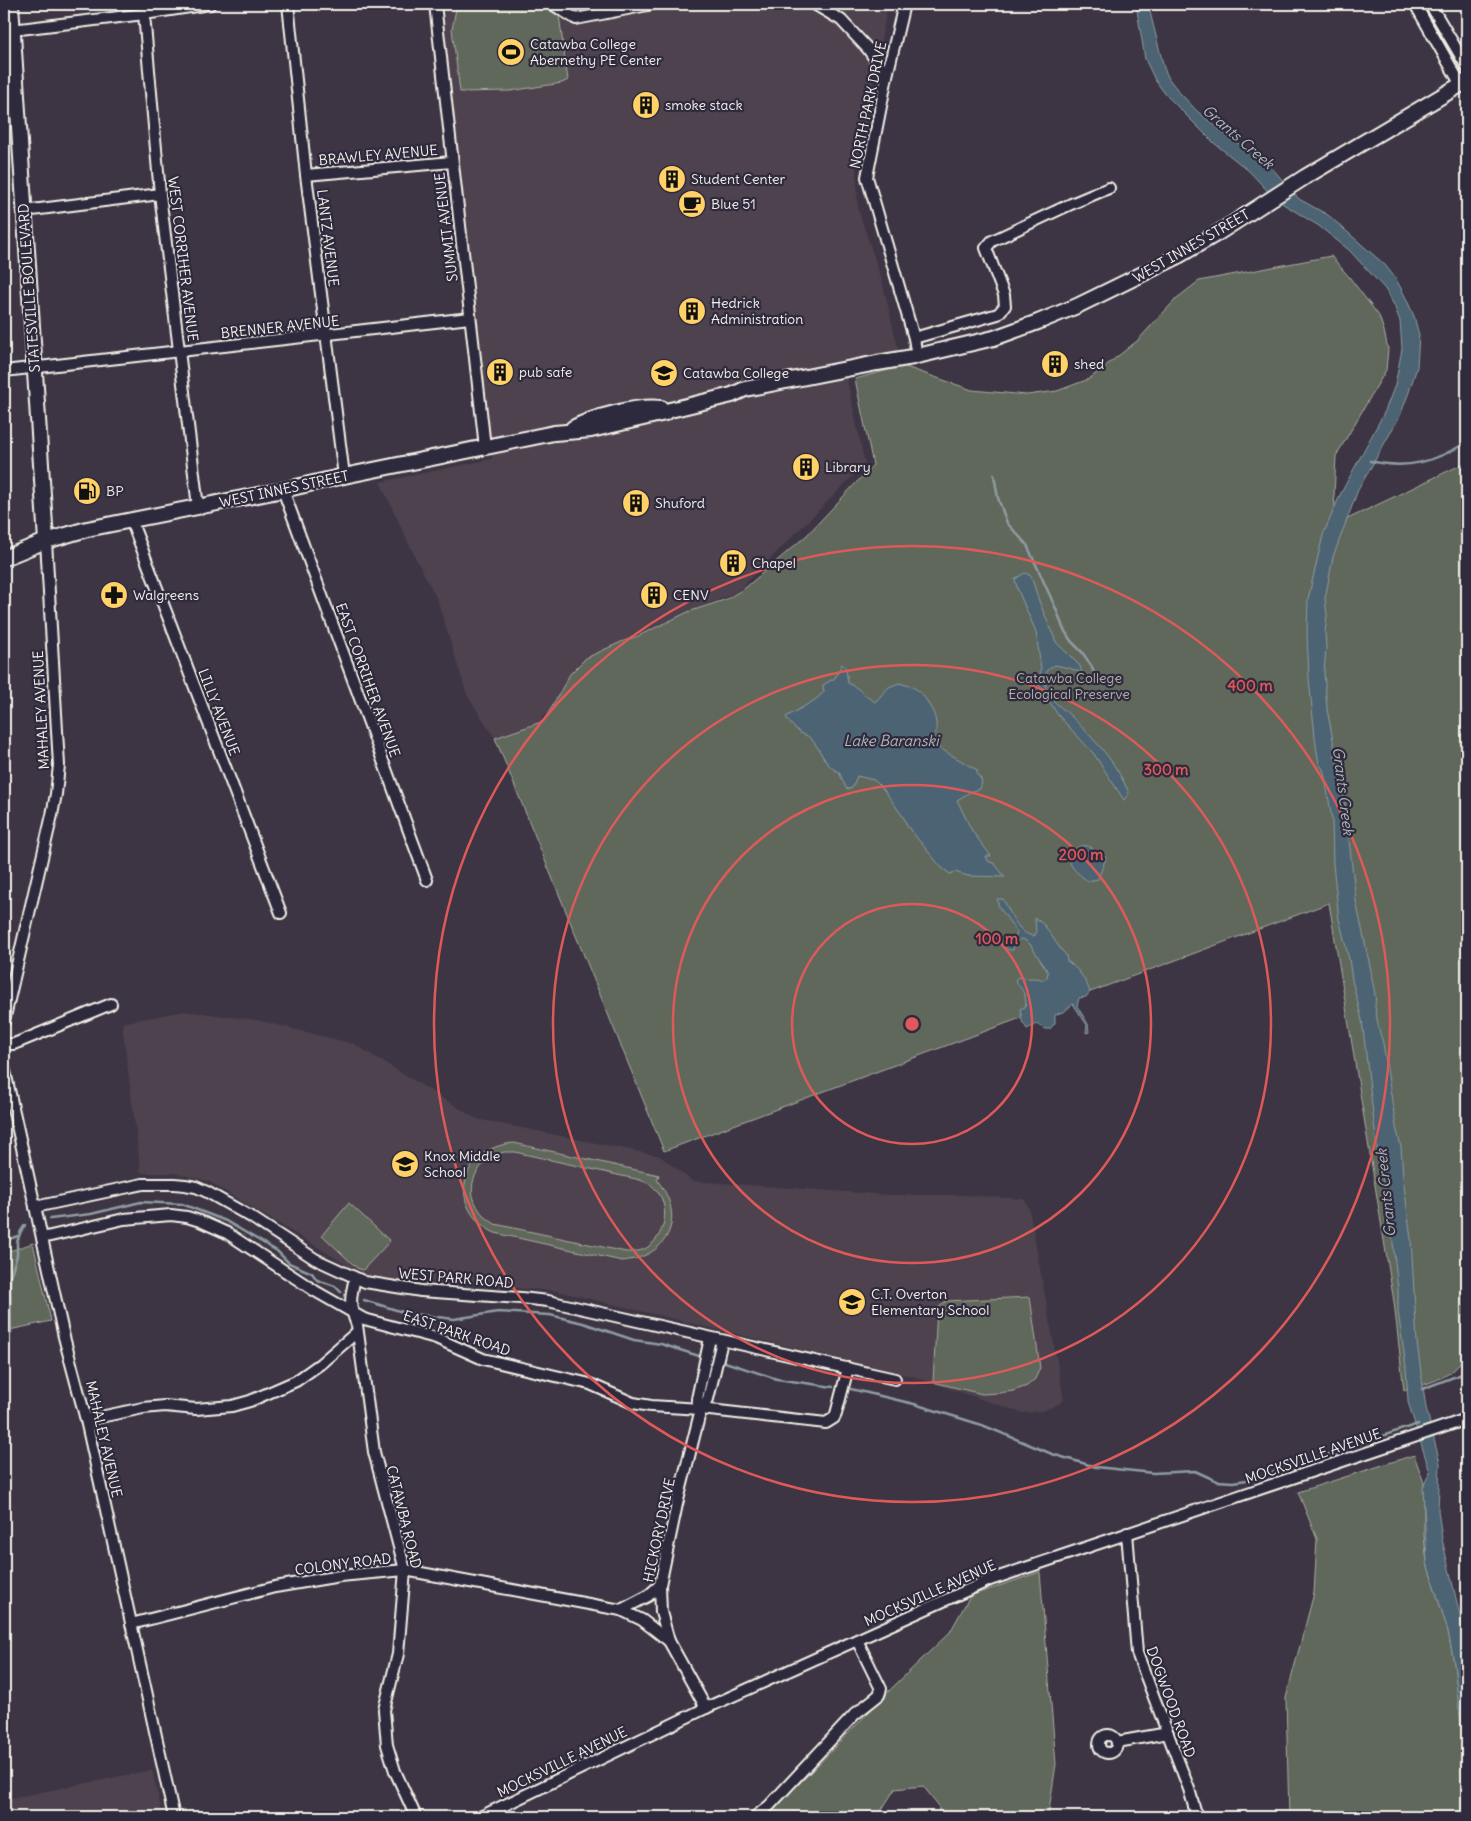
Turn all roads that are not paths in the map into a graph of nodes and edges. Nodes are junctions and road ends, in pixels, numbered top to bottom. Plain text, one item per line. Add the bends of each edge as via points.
1 (11, 4) edge
2 (210, 4) edge
3 (288, 4) edge
4 (435, 4) edge
5 (552, 4) edge
6 (653, 4) edge
7 (814, 4) edge
8 (904, 4) edge
9 (1415, 4) edge
10 (1430, 4) edge
11 (144, 14) junction
12 (1444, 28) junction
13 (12, 30) junction
14 (1432, 35) junction
15 (1467, 67) edge
16 (887, 76) junction
17 (1464, 83) edge
18 (452, 162) junction
19 (306, 175) junction
20 (1109, 188) dead end
21 (160, 194) junction
22 (24, 211) junction
23 (470, 318) junction
24 (327, 336) junction
25 (914, 338) junction
26 (180, 351) junction
27 (917, 356) junction
28 (35, 367) junction
29 (4, 370) edge
30 (485, 447) junction
31 (344, 476) junction
32 (282, 490) junction
33 (198, 507) junction
34 (131, 520) junction
35 (46, 541) junction
36 (4, 558) edge
37 (428, 880) dead end
38 (281, 913) dead end
39 (111, 1004) dead end
40 (4, 1021) edge
41 (4, 1044) edge
42 (4, 1067) edge
43 (35, 1207) junction
44 (42, 1238) junction
45 (355, 1278) junction
46 (351, 1312) junction
47 (357, 1332) junction
48 (710, 1338) junction
49 (722, 1341) junction
50 (848, 1368) junction
51 (895, 1379) dead end
52 (701, 1409) junction
53 (1467, 1419) edge
54 (86, 1420) junction
55 (1127, 1533) junction
56 (405, 1570) junction
57 (660, 1586) junction
58 (621, 1610) junction
59 (131, 1624) junction
60 (857, 1640) junction
61 (669, 1641) junction
62 (706, 1708) junction
63 (1168, 1733) junction
64 (1118, 1742) dead end
65 (174, 1817) edge
66 (416, 1817) edge
67 (480, 1817) edge
68 (755, 1817) edge
69 (1196, 1817) edge

1 - 13 main road, STATESVILLE BOULEVARD
2 - 11 street
3 - 19 street, LANTZ AVENUE
4 - 18 street, SUMMIT AVENUE
5 - 6 street via 576,19
7 - 16 street via 841,20
8 - 16 street, NORTH PARK DRIVE
9 - 14 street
10 - 12 street
11 - 13 street
11 - 21 street, WEST CORRIHER AVENUE
12 - 14 street
12 - 15 street
13 - 22 main road, STATESVILLE BOULEVARD
14 - 17 street
16 - 25 street, NORTH PARK DRIVE via 867,177
17 - 27 main road, WEST INNES STREET via 1173,259 1038,322 994,338
18 - 19 street, BRAWLEY AVENUE
18 - 23 street, SUMMIT AVENUE
19 - 24 street, LANTZ AVENUE
20 - 25 street via 992,241 986,248 1005,306 998,314
21 - 22 street
21 - 26 street, WEST CORRIHER AVENUE
22 - 28 main road, STATESVILLE BOULEVARD
23 - 24 street, BRENNER AVENUE
23 - 30 street, SUMMIT AVENUE
24 - 26 street, BRENNER AVENUE
24 - 31 street, LANTZ AVENUE
25 - 27 street, NORTH PARK DRIVE
26 - 28 street, BRENNER AVENUE
26 - 33 street, WEST CORRIHER AVENUE
27 - 30 main road, WEST INNES STREET via 892,361 865,375 747,398 732,395 591,430 568,431
28 - 29 street, BRENNER AVENUE
28 - 35 main road, STATESVILLE BOULEVARD
30 - 31 main road, WEST INNES STREET
31 - 32 main road, WEST INNES STREET
32 - 33 main road, WEST INNES STREET
32 - 37 street, EAST CORRIHER AVENUE
33 - 34 main road, WEST INNES STREET
34 - 35 main road, WEST INNES STREET
34 - 38 street, LILLY AVENUE
35 - 36 main road, WEST INNES STREET
35 - 40 street, MAHALEY AVENUE via 59,764 52,815
39 - 41 street via 14,1044
42 - 43 street, MAHALEY AVENUE
43 - 44 street, MAHALEY AVENUE
43 - 45 street, WEST PARK ROAD via 143,1184 196,1187 251,1217 315,1259
44 - 46 street, EAST PARK ROAD via 124,1219 171,1215 200,1221 227,1233
44 - 54 street, MAHALEY AVENUE
45 - 46 street, CATAWBA ROAD
45 - 48 street, WEST PARK ROAD via 420,1291 548,1301
46 - 47 street, CATAWBA ROAD
46 - 52 street, EAST PARK ROAD via 364,1319 436,1338 491,1362 590,1384 633,1403
47 - 54 street via 296,1381 250,1401 196,1409 143,1408
47 - 56 street, CATAWBA ROAD via 374,1452
48 - 49 street, WEST PARK ROAD
48 - 52 street, HICKORY DRIVE via 697,1399
49 - 50 street, WEST PARK ROAD
49 - 52 street, HICKORY DRIVE via 708,1399
50 - 51 street, WEST PARK ROAD
50 - 52 street, EAST PARK ROAD via 836,1414 826,1423
52 - 57 street, HICKORY DRIVE
53 - 55 street, MOCKSVILLE AVENUE
54 - 59 street, MAHALEY AVENUE
55 - 60 street, MOCKSVILLE AVENUE via 990,1580
55 - 63 street, DOGWOOD ROAD via 1137,1653
56 - 58 street, COLONY ROAD
56 - 59 street, COLONY ROAD via 275,1587
56 - 66 street, CATAWBA ROAD via 398,1654 384,1710 387,1745
57 - 58 street
57 - 61 street, HICKORY DRIVE via 661,1612
58 - 61 street, COLONY ROAD via 642,1620
59 - 65 street, MAHALEY AVENUE
60 - 62 street, MOCKSVILLE AVENUE
60 - 68 street via 881,1689 879,1695 855,1714
61 - 62 street, HICKORY DRIVE
62 - 67 street, MOCKSVILLE AVENUE
63 - 64 street
63 - 69 street, DOGWOOD ROAD

